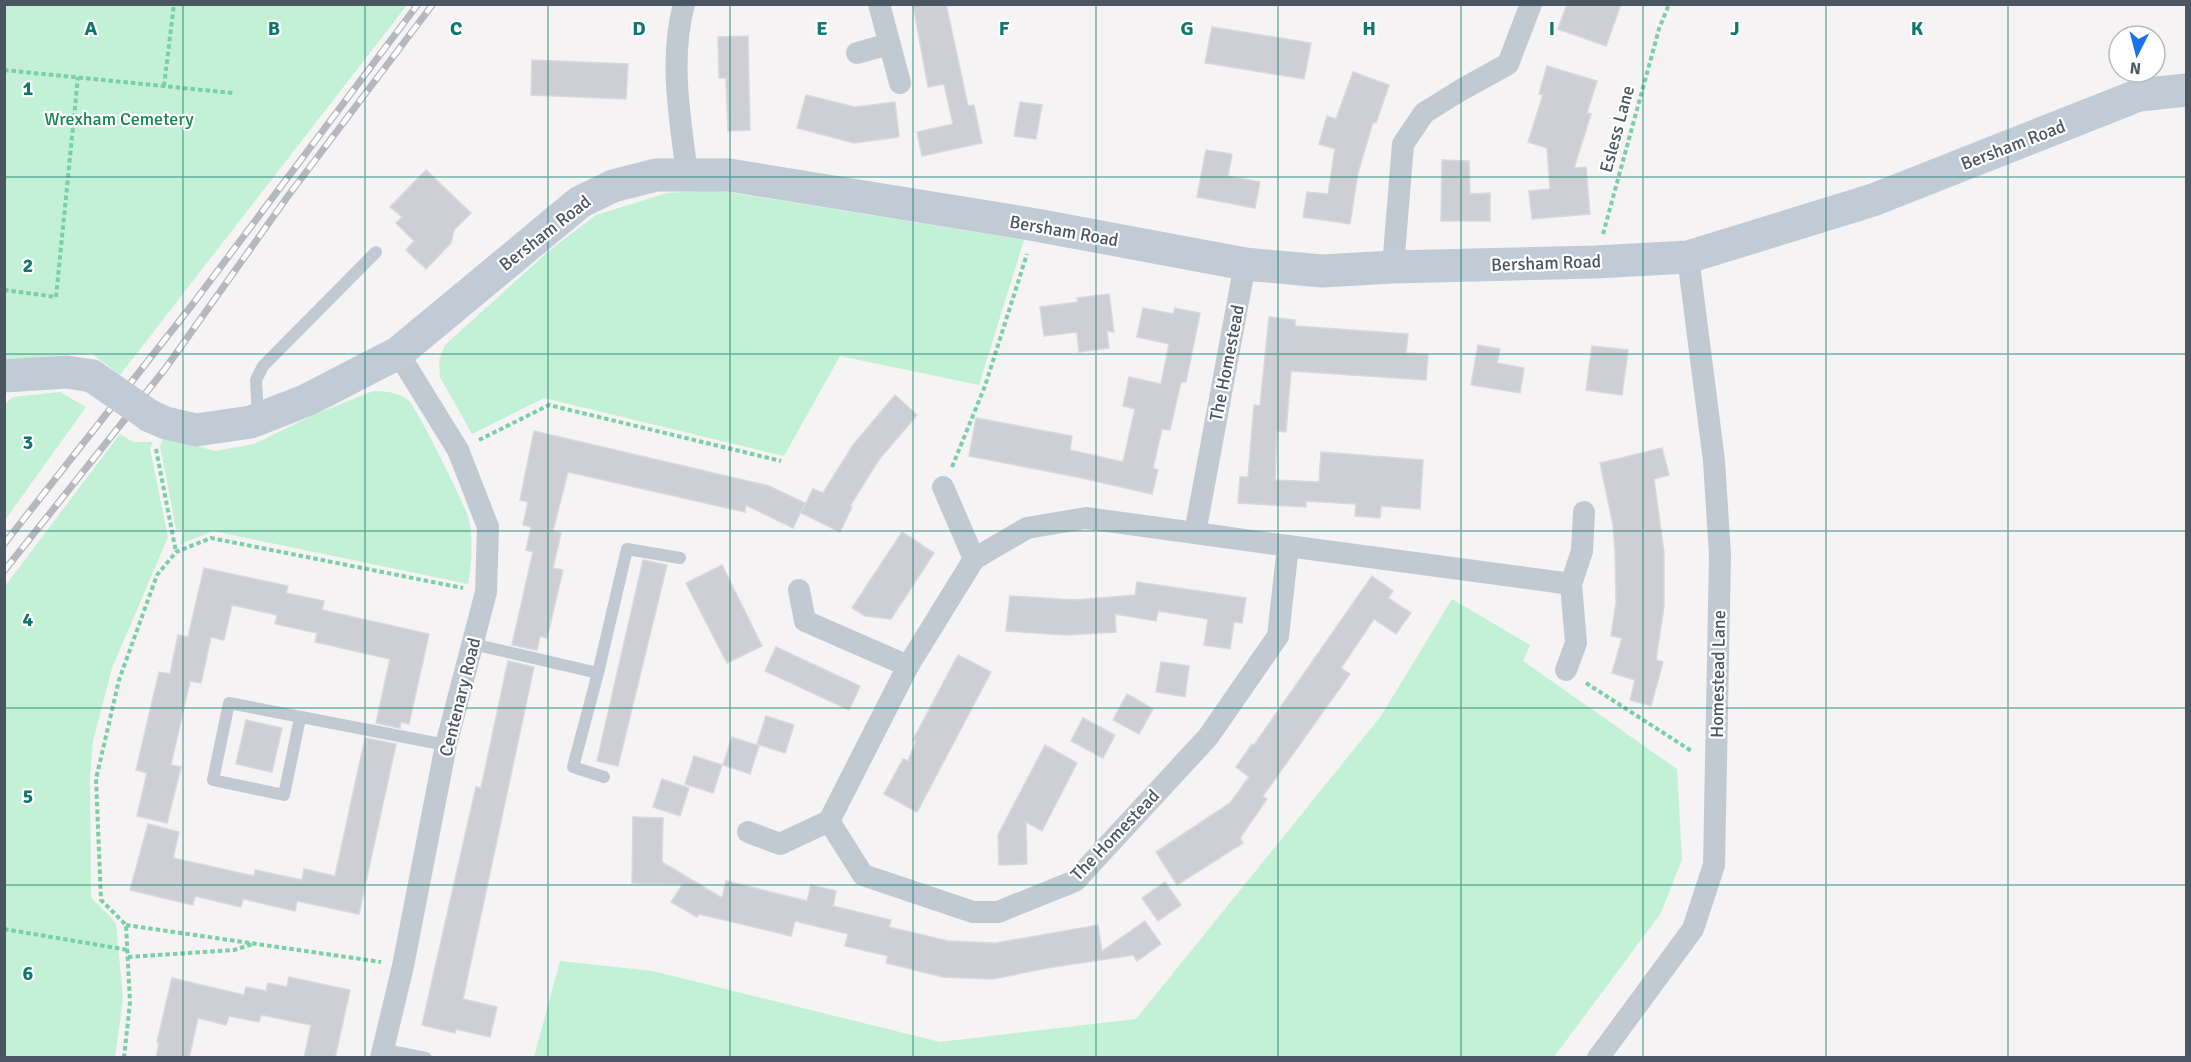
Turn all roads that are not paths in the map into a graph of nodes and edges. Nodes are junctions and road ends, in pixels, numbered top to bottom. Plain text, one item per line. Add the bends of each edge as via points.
1 (684, 4) edge
2 (879, 4) edge
3 (1531, 4) edge
4 (889, 44) junction
5 (857, 53) dead end
6 (900, 83) dead end
7 (2187, 90) edge
8 (687, 174) junction
9 (376, 252) dead end
10 (1688, 257) junction
11 (1245, 264) junction
12 (1393, 267) junction
13 (398, 353) junction
14 (4, 376) edge
15 (258, 418) junction
16 (943, 487) road end
17 (1584, 512) dead end
18 (1195, 533) junction
19 (1287, 546) junction
20 (680, 558) dead end
21 (974, 559) junction
22 (1571, 584) junction
23 (799, 590) dead end
24 (473, 644) junction
25 (908, 666) junction
26 (1566, 670) road end
27 (598, 673) junction
28 (300, 718) junction
29 (446, 745) junction
30 (604, 777) dead end
31 (830, 821) junction
32 (748, 832) dead end
33 (382, 1053) edge
34 (426, 1058) edge
35 (1598, 1058) edge

1 - 8 street via 675,71
2 - 4 street
3 - 12 street via 1508,64 1424,113 1403,144
4 - 5 street
4 - 6 street
7 - 10 main road, Bersham Road via 2139,95 1873,200
8 - 11 main road, Bersham Road via 729,175
8 - 13 main road, Bersham Road via 656,175 613,186 580,202
9 - 15 lane via 263,366 256,380
10 - 12 main road, Bersham Road
10 - 35 street, Homestead Lane via 1714,461 1720,555 1714,865 1693,929
11 - 12 main road, Bersham Road via 1322,271
11 - 18 street, The Homestead
13 - 15 main road, Bersham Road via 307,400
13 - 24 street, Centenary Road via 458,450 488,527 486,592
14 - 15 main road, Bersham Road, bridge via 67,372 92,376 158,420 196,430
16 - 21 street
17 - 22 street via 1582,551
18 - 19 street
18 - 21 street via 1086,518 1027,528
19 - 22 street
19 - 31 street, The Homestead via 1278,636 1208,737 1075,881 998,912 973,912 863,875
20 - 27 lane via 627,549
21 - 25 street
22 - 26 street via 1576,643
23 - 25 street via 805,621
24 - 27 lane
24 - 29 street, Centenary Road
25 - 31 street
27 - 30 lane via 573,767
28 - 28 lane via 229,703 213,780 284,795
28 - 29 lane
29 - 33 street, Centenary Road
31 - 32 street via 780,844
33 - 34 lane

